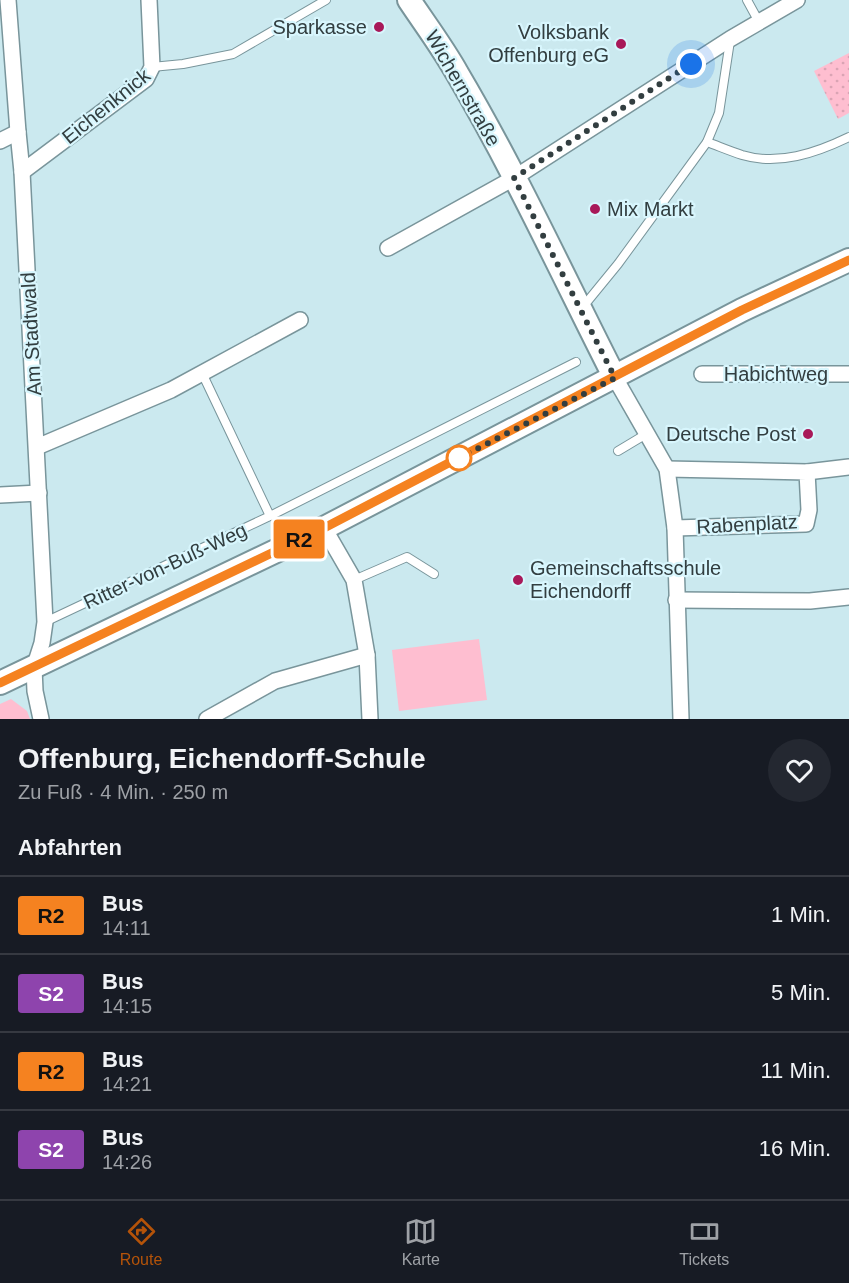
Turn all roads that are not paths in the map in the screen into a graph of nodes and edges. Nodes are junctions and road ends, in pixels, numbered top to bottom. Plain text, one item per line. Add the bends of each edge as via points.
1 (8, 0) edge
2 (149, 0) edge
3 (326, 0) edge
4 (410, 0) edge
5 (747, 0) edge
6 (797, 0) edge
7 (759, 22) junction
8 (730, 39) junction
9 (152, 67) junction
10 (18, 132) junction
11 (849, 137) edge
12 (0, 141) edge
13 (707, 142) junction
14 (22, 172) junction
15 (514, 178) junction
16 (388, 248) dead end
17 (849, 260) edge
18 (581, 309) junction
19 (300, 320) dead end
20 (576, 362) dead end
21 (201, 372) junction
22 (702, 374) dead end
23 (849, 374) edge
24 (615, 378) junction
25 (648, 434) junction
26 (37, 447) junction
27 (618, 450) dead end
28 (849, 468) edge
29 (667, 469) junction
30 (807, 472) junction
31 (39, 493) junction
32 (0, 495) edge
33 (270, 516) junction
34 (324, 528) junction
35 (675, 528) junction
36 (434, 574) dead end
37 (354, 580) junction
38 (849, 597) edge
39 (676, 600) junction
40 (45, 622) junction
41 (367, 655) junction
42 (34, 668) junction
43 (0, 683) edge
44 (41, 719) edge
45 (207, 719) edge
46 (370, 719) edge
47 (681, 719) edge

1 - 10 street, Am Stadtwald
2 - 9 street
3 - 9 lane, Eichenknick via 233,54
4 - 15 main road, Wichernstraße via 456,70
5 - 7 lane
6 - 7 street
7 - 8 street
8 - 13 lane via 719,113
8 - 15 street
9 - 14 street, Eichenknick via 146,79
10 - 12 street
10 - 14 street, Am Stadtwald
11 - 13 lane via 789,158 765,159
13 - 18 lane
14 - 26 street, Am Stadtwald
15 - 16 street
15 - 18 main road, Wichernstraße
17 - 24 main road via 742,310
18 - 24 main road, Wichernstraße
19 - 21 street
20 - 33 lane
21 - 26 street via 171,390
21 - 33 lane, Ritter-von-Buß-Weg
22 - 23 street, Habichtweg
24 - 25 street
24 - 34 main road
25 - 27 lane
25 - 29 street
26 - 31 street, Am Stadtwald
28 - 30 street
29 - 30 street via 729,476
29 - 35 street
30 - 35 street, Rabenplatz via 806,524
31 - 32 street
31 - 40 street, Am Stadtwald
33 - 40 lane, Ritter-von-Buß-Weg
34 - 37 street
34 - 42 main road
35 - 39 street
36 - 37 lane via 407,557
37 - 41 street
38 - 39 street via 810,601
39 - 47 street
40 - 42 street, Am Stadtwald
41 - 45 street via 275,681
41 - 46 street
42 - 43 main road
42 - 44 street

